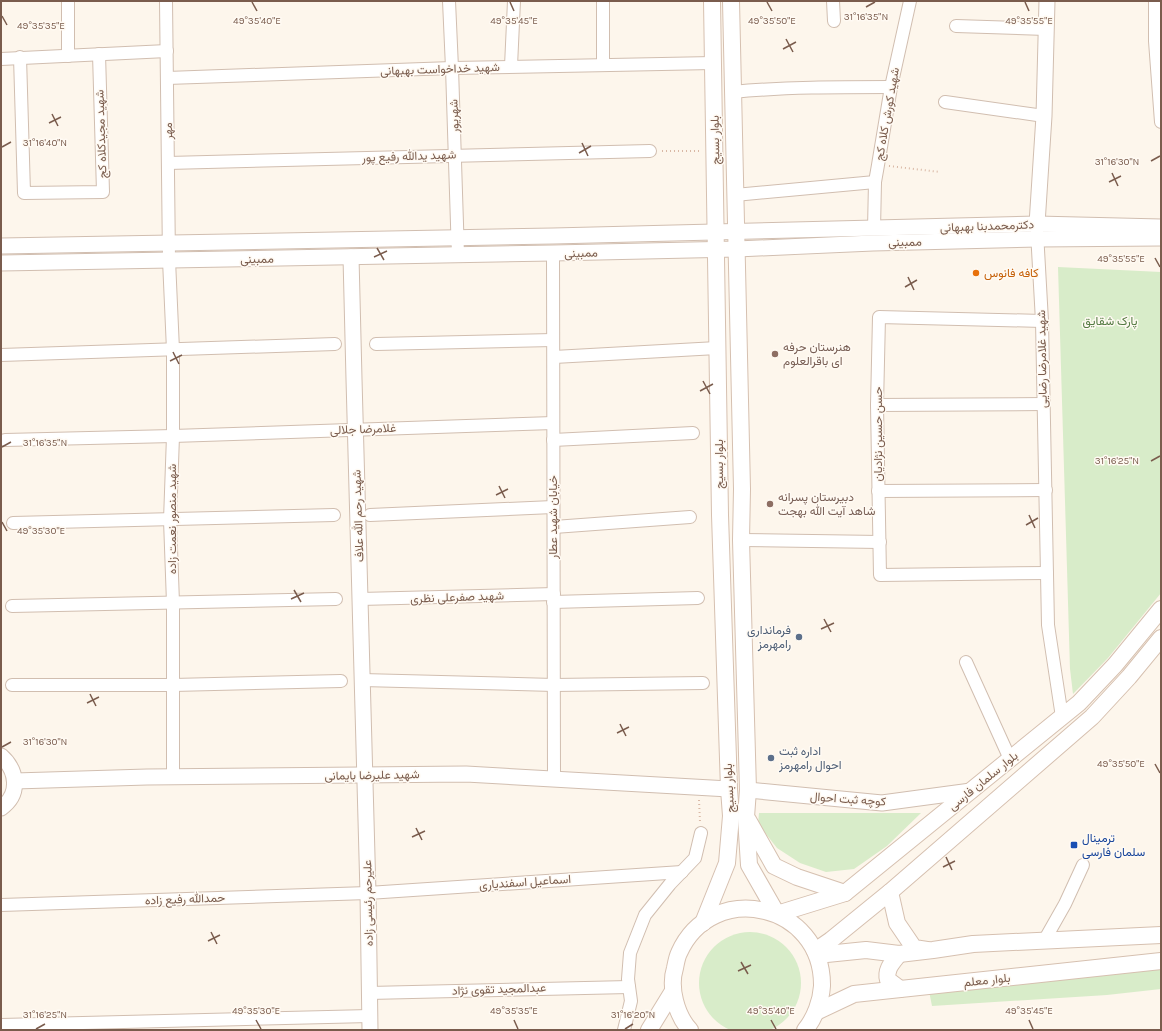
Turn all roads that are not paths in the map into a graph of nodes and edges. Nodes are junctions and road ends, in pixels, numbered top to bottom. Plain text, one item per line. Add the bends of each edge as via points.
1 (68, 1) edge
2 (166, 1) edge
3 (449, 1) edge
4 (514, 1) edge
5 (603, 1) edge
6 (712, 1) edge
7 (731, 1) edge
8 (833, 1) edge
9 (910, 1) edge
10 (1047, 1) edge
11 (1155, 1) edge
12 (834, 20) dead end
13 (956, 26) dead end
14 (1046, 29) junction
15 (167, 51) junction
16 (99, 54) junction
17 (68, 56) junction
18 (20, 58) junction
19 (1, 59) edge
20 (714, 63) junction
21 (603, 64) junction
22 (511, 66) junction
23 (452, 68) junction
24 (167, 78) junction
25 (891, 88) junction
26 (733, 92) junction
27 (945, 102) dead end
28 (1044, 116) junction
29 (1161, 122) edge
30 (650, 151) road end
31 (455, 155) junction
32 (168, 163) junction
33 (875, 182) junction
34 (735, 195) junction
35 (1037, 224) junction
36 (1161, 227) edge
37 (874, 229) junction
38 (716, 232) junction
39 (735, 232) junction
40 (457, 238) junction
41 (1161, 238) edge
42 (1038, 239) junction
43 (169, 243) junction
44 (1, 246) edge
45 (737, 248) junction
46 (716, 249) junction
47 (553, 253) junction
48 (458, 255) junction
49 (352, 257) junction
50 (169, 260) junction
51 (1, 263) edge
52 (1042, 321) junction
53 (553, 340) junction
54 (334, 344) dead end
55 (376, 344) dead end
56 (717, 348) junction
57 (173, 350) junction
58 (1, 355) edge
59 (554, 357) junction
60 (1044, 404) junction
61 (877, 405) junction
62 (553, 423) junction
63 (355, 430) junction
64 (692, 433) dead end
65 (173, 436) junction
66 (6, 440) dead end
67 (553, 440) junction
68 (720, 489) junction
69 (742, 489) junction
70 (1046, 490) junction
71 (878, 491) junction
72 (553, 507) junction
73 (334, 515) dead end
74 (370, 515) dead end
75 (690, 517) dead end
76 (170, 520) junction
77 (13, 523) dead end
78 (554, 527) junction
79 (742, 540) junction
80 (880, 542) junction
81 (1047, 573) junction
82 (554, 598) junction
83 (698, 598) dead end
84 (336, 599) dead end
85 (360, 599) junction
86 (173, 603) junction
87 (12, 606) dead end
88 (1161, 609) edge
89 (1159, 643) edge
90 (966, 662) dead end
91 (362, 680) junction
92 (341, 682) dead end
93 (703, 683) dead end
94 (12, 685) dead end
95 (173, 685) junction
96 (554, 685) junction
97 (1062, 717) junction
98 (1, 756) edge
99 (1010, 759) junction
100 (365, 775) junction
101 (173, 777) junction
102 (15, 780) junction
103 (554, 780) junction
104 (729, 788) junction
105 (748, 790) junction
106 (971, 791) junction
107 (1, 808) edge
108 (746, 817) junction
109 (701, 833) road end
110 (727, 863) junction
111 (749, 865) junction
112 (1083, 865) dead end
113 (682, 872) junction
114 (890, 892) junction
115 (368, 893) junction
116 (845, 893) junction
117 (1, 905) edge
118 (778, 914) junction
119 (703, 923) junction
120 (1161, 935) edge
121 (1044, 941) junction
122 (932, 950) junction
123 (816, 953) junction
124 (899, 954) junction
125 (1161, 961) edge
126 (629, 987) junction
127 (900, 989) junction
128 (673, 991) junction
129 (369, 993) junction
130 (816, 1012) junction
131 (370, 1023) edge
132 (1, 1025) edge
133 (624, 1030) edge
134 (649, 1030) edge
135 (690, 1030) edge
136 (805, 1030) edge

1 - 17 street
2 - 15 street, مهر
3 - 23 street, شهریور
4 - 22 street
5 - 21 street
6 - 20 main road, بلوار بسیج
7 - 26 main road, بلوار بسیج
8 - 12 street
9 - 25 street, شهید کورش کلاه کج
10 - 14 street, شهید غلامرضا رضایی
11 - 29 street via 1155,42
13 - 14 street
14 - 28 street, شهید غلامرضا رضایی
15 - 16 street
15 - 24 street, مهر
16 - 17 street
16 - 18 street, شهید مجیدکلاه کج via 103,192 24,193
17 - 18 street
18 - 19 street
20 - 21 street, شهید خداخواست بهبهانی
20 - 38 main road, بلوار بسیج
21 - 22 street, شهید خداخواست بهبهانی
22 - 23 street, شهید خداخواست بهبهانی
23 - 24 street, شهید خداخواست بهبهانی
23 - 31 street, شهریور
24 - 32 street, مهر
25 - 26 street via 811,87
25 - 33 street, شهید کورش کلاه کج
26 - 34 main road, بلوار بسیج
27 - 28 street
28 - 35 street, شهید غلامرضا رضایی
30 - 31 street, شهید یدالله رفیع پور
31 - 32 street, شهید یدالله رفیع پور
31 - 40 street, شهریور
32 - 43 street, مهر
33 - 34 street
33 - 37 street, شهید کورش کلاه کج
34 - 39 main road, بلوار بسیج
35 - 36 street, دکترمحمدبنا بهبهانی
35 - 37 street, دکترمحمدبنا بهبهانی
35 - 42 street, شهید غلامرضا رضایی
37 - 39 street, دکترمحمدبنا بهبهانی
38 - 39 street, دکترمحمدبنا بهبهانی
38 - 40 street, ممبینی
38 - 46 main road, بلوار بسیج
39 - 45 main road, بلوار بسیج
40 - 43 street, ممبینی
40 - 48 street, شهریور
41 - 42 street, ممبینی
42 - 45 street, ممبینی
42 - 52 street, شهید غلامرضا رضایی
43 - 44 street, ممبینی
43 - 50 street, مهر
45 - 46 street, ممبینی
45 - 69 main road, بلوار بسیج
46 - 47 street, ممبینی
46 - 56 main road, بلوار بسیج
47 - 48 street, ممبینی
47 - 53 street, خیابان شهید عطار
48 - 49 street, ممبینی
49 - 50 street, ممبینی
49 - 63 street, شهید رحم الله علاف
50 - 51 street, ممبینی
50 - 57 street, شهید منصور نعمت زاده
52 - 60 street, شهید غلامرضا رضایی
52 - 61 street, حسن حسین نژادیان via 879,317
53 - 55 street
53 - 59 street, خیابان شهید عطار
54 - 57 street
56 - 59 street
56 - 68 main road, بلوار بسیج
57 - 58 street
57 - 65 street, شهید منصور نعمت زاده
59 - 62 street, خیابان شهید عطار
60 - 61 street
60 - 70 street, شهید غلامرضا رضایی
61 - 71 street, حسن حسین نژادیان
62 - 63 street, غلامرضا جلالی
62 - 67 street, خیابان شهید عطار
63 - 65 street, غلامرضا جلالی
63 - 85 street, شهید رحم الله علاف
64 - 67 street
65 - 66 street, غلامرضا جلالی
65 - 76 street, شهید منصور نعمت زاده
67 - 72 street, خیابان شهید عطار
68 - 69 main road
68 - 104 main road, بلوار بسیج
69 - 79 main road, بلوار بسیج
70 - 71 street
70 - 81 street, شهید غلامرضا رضایی
71 - 80 street, حسن حسین نژادیان
72 - 74 street
72 - 78 street, خیابان شهید عطار
73 - 76 street
75 - 78 street
76 - 77 street
76 - 86 street, شهید منصور نعمت زاده
78 - 82 street, خیابان شهید عطار
79 - 80 street
79 - 105 main road, بلوار بسیج
80 - 81 street, حسن حسین نژادیان via 880,575
81 - 97 street, شهید غلامرضا رضایی via 1048,625
82 - 83 street, شهید صفرعلی نظری
82 - 85 street, شهید صفرعلی نظری
82 - 96 street, خیابان شهید عطار
84 - 86 street
85 - 91 street, شهید رحم الله علاف
86 - 87 street
86 - 95 street, شهید منصور نعمت زاده
88 - 97 main road, بلوار سلمان فارسی via 1115,665
89 - 114 main road, بلوار سلمان فارسی via 1092,717
90 - 99 street
91 - 96 street
91 - 100 street, شهید رحم الله علاف
92 - 95 street
93 - 96 street
94 - 95 street
95 - 101 street, شهید منصور نعمت زاده
96 - 103 street, خیابان شهید عطار
97 - 99 main road, بلوار سلمان فارسی
98 - 102 street via 8,762
99 - 106 main road, بلوار سلمان فارسی
100 - 101 street, شهید علیرضا بایمانی
100 - 103 street, شهید علیرضا بایمانی via 466,774
100 - 115 street, علیرحم رئیسی زاده
101 - 102 street, شهید علیرضا بایمانی
102 - 107 street via 10,799
103 - 104 street, شهید علیرضا بایمانی
104 - 110 main road, بلوار بسیج via 731,816
105 - 106 street, کوچه ثبت احوال via 882,803
105 - 108 main road, بلوار بسیج
106 - 116 main road, بلوار سلمان فارسی
108 - 111 main road, بلوار بسیج
108 - 116 main road via 774,866 797,877
109 - 113 street via 695,858
110 - 111 main road via 739,868
110 - 119 main road, بلوار بسیج
111 - 118 main road, بلوار بسیج
112 - 121 street
113 - 115 street, اسماعیل اسفندیاری
113 - 126 street via 645,915 630,953
114 - 122 main road via 897,923 914,948
114 - 123 main road, بلوار سلمان فارسی
115 - 117 street, حمدالله رفیع زاده
115 - 129 street, علیرحم رئیسی زاده
116 - 118 main road, بلوار سلمان فارسی
118 - 119 main road via 759,909 739,909 720,913
118 - 123 main road via 794,924 808,938
119 - 128 main road via 689,936 679,953
120 - 121 main road
121 - 122 main road via 973,944
122 - 124 main road
123 - 124 main road via 866,950
123 - 130 main road via 822,974 822,993
124 - 127 main road via 886,974 888,980
125 - 127 main road, بلوار معلم
126 - 129 street, عبدالمجید تقوی نژاد
126 - 133 street via 631,1001
127 - 130 main road, بلوار معلم via 854,994
128 - 134 main road
128 - 135 main road via 678,1010
129 - 131 street, علیرحم رئیسی زاده
130 - 136 main road
131 - 132 street

